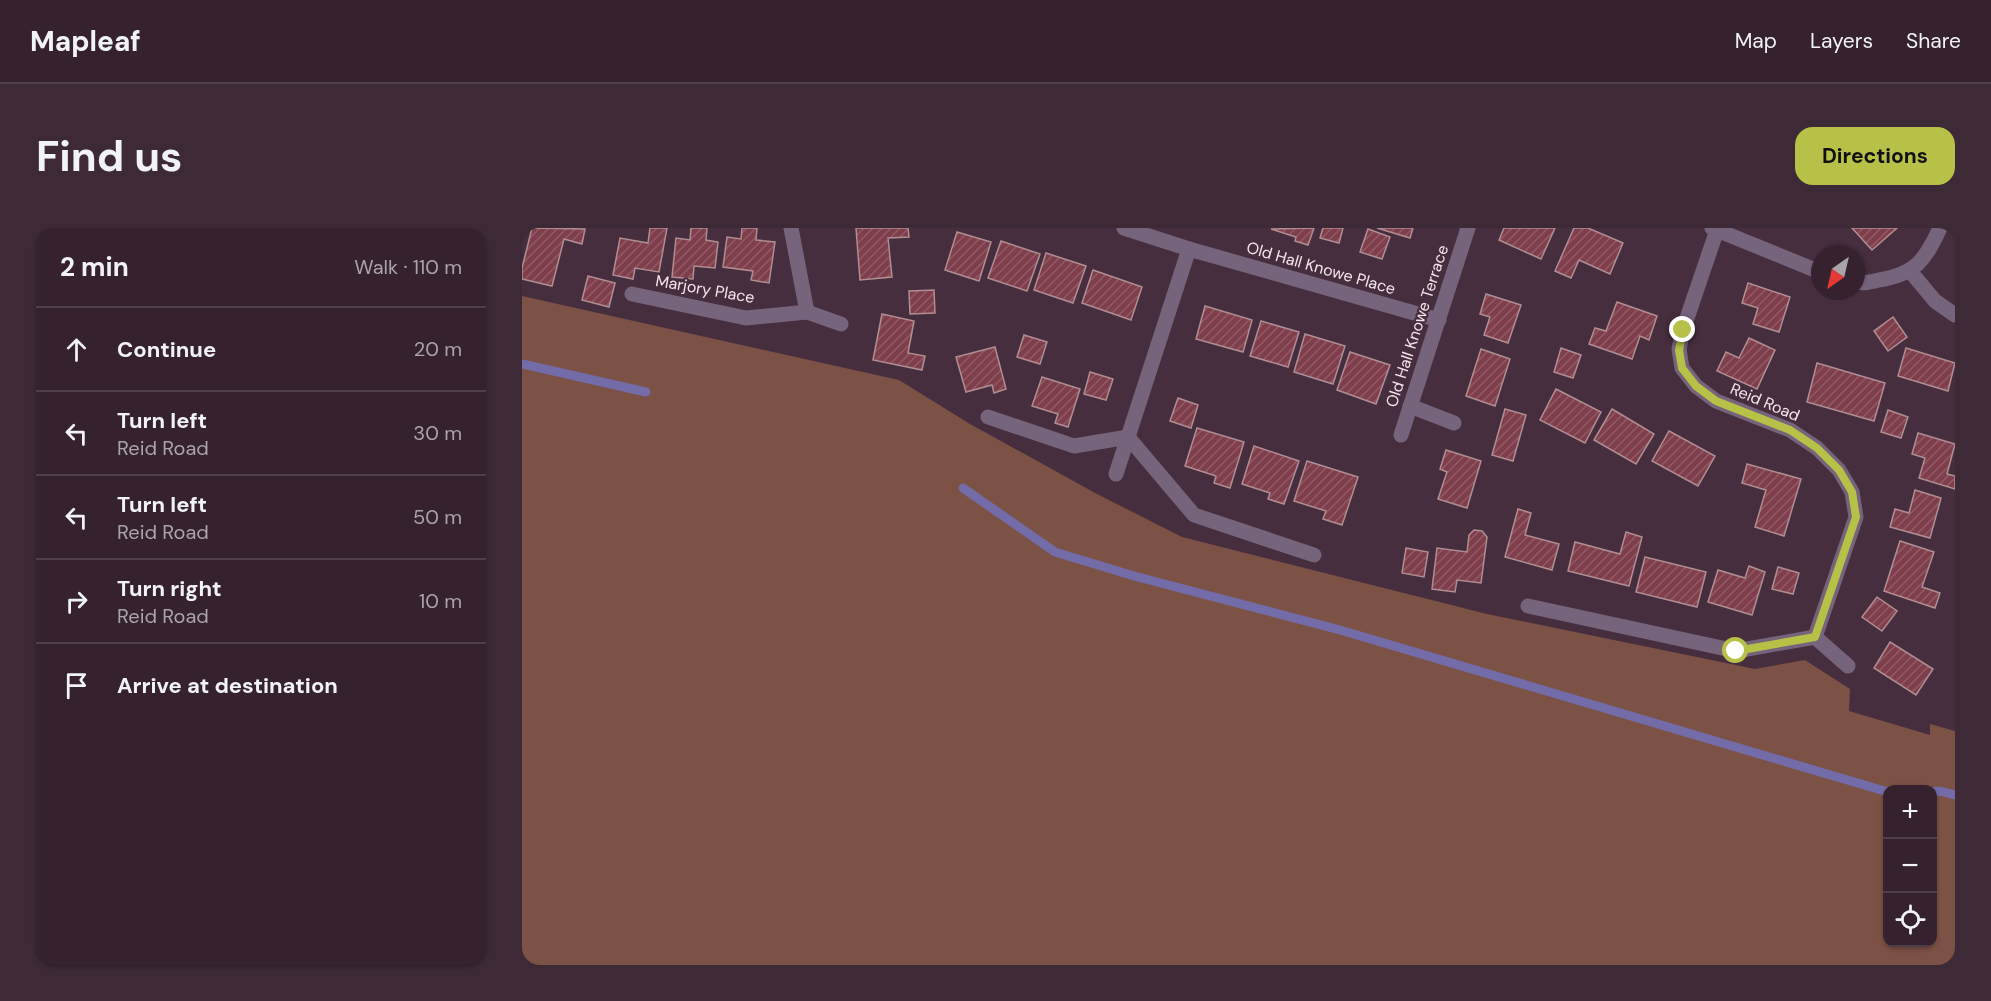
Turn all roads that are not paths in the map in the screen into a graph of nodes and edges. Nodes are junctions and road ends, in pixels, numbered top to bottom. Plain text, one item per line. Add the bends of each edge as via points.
1 (791, 228) edge
2 (1124, 228) edge
3 (1468, 228) edge
4 (1940, 228) edge
5 (1715, 229) edge
6 (1189, 249) junction
7 (1811, 269) edge
8 (1910, 271) junction
9 (1865, 283) edge
10 (632, 294) dead end
11 (807, 312) junction
12 (1955, 315) edge
13 (1439, 320) junction
14 (841, 324) dead end
15 (1410, 406) junction
16 (988, 417) dead end
17 (1454, 423) dead end
18 (1401, 435) dead end
19 (1128, 436) junction
20 (1116, 474) dead end
21 (1314, 555) dead end
22 (1528, 606) dead end
23 (1815, 637) junction
24 (1848, 666) dead end

1 - 11 street
2 - 6 street, Old Hall Knowe Place
3 - 13 street, Old Hall Knowe Terrace
4 - 8 street via 1928,253
5 - 7 street, Reid Road
5 - 23 street, Reid Road via 1683,330 1679,350 1682,368 1696,386 1716,401 1790,430 1817,448 1839,470 1852,492 1856,517
6 - 13 street, Old Hall Knowe Place
6 - 19 street
8 - 9 street
8 - 12 street via 1935,301
10 - 11 street, Marjory Place via 746,318
11 - 14 street, Marjory Place
13 - 15 street, Old Hall Knowe Terrace
15 - 17 street
15 - 18 street, Old Hall Knowe Terrace
16 - 19 street via 1074,446
19 - 20 street
19 - 21 street via 1194,515
22 - 23 street via 1736,651
23 - 24 street

